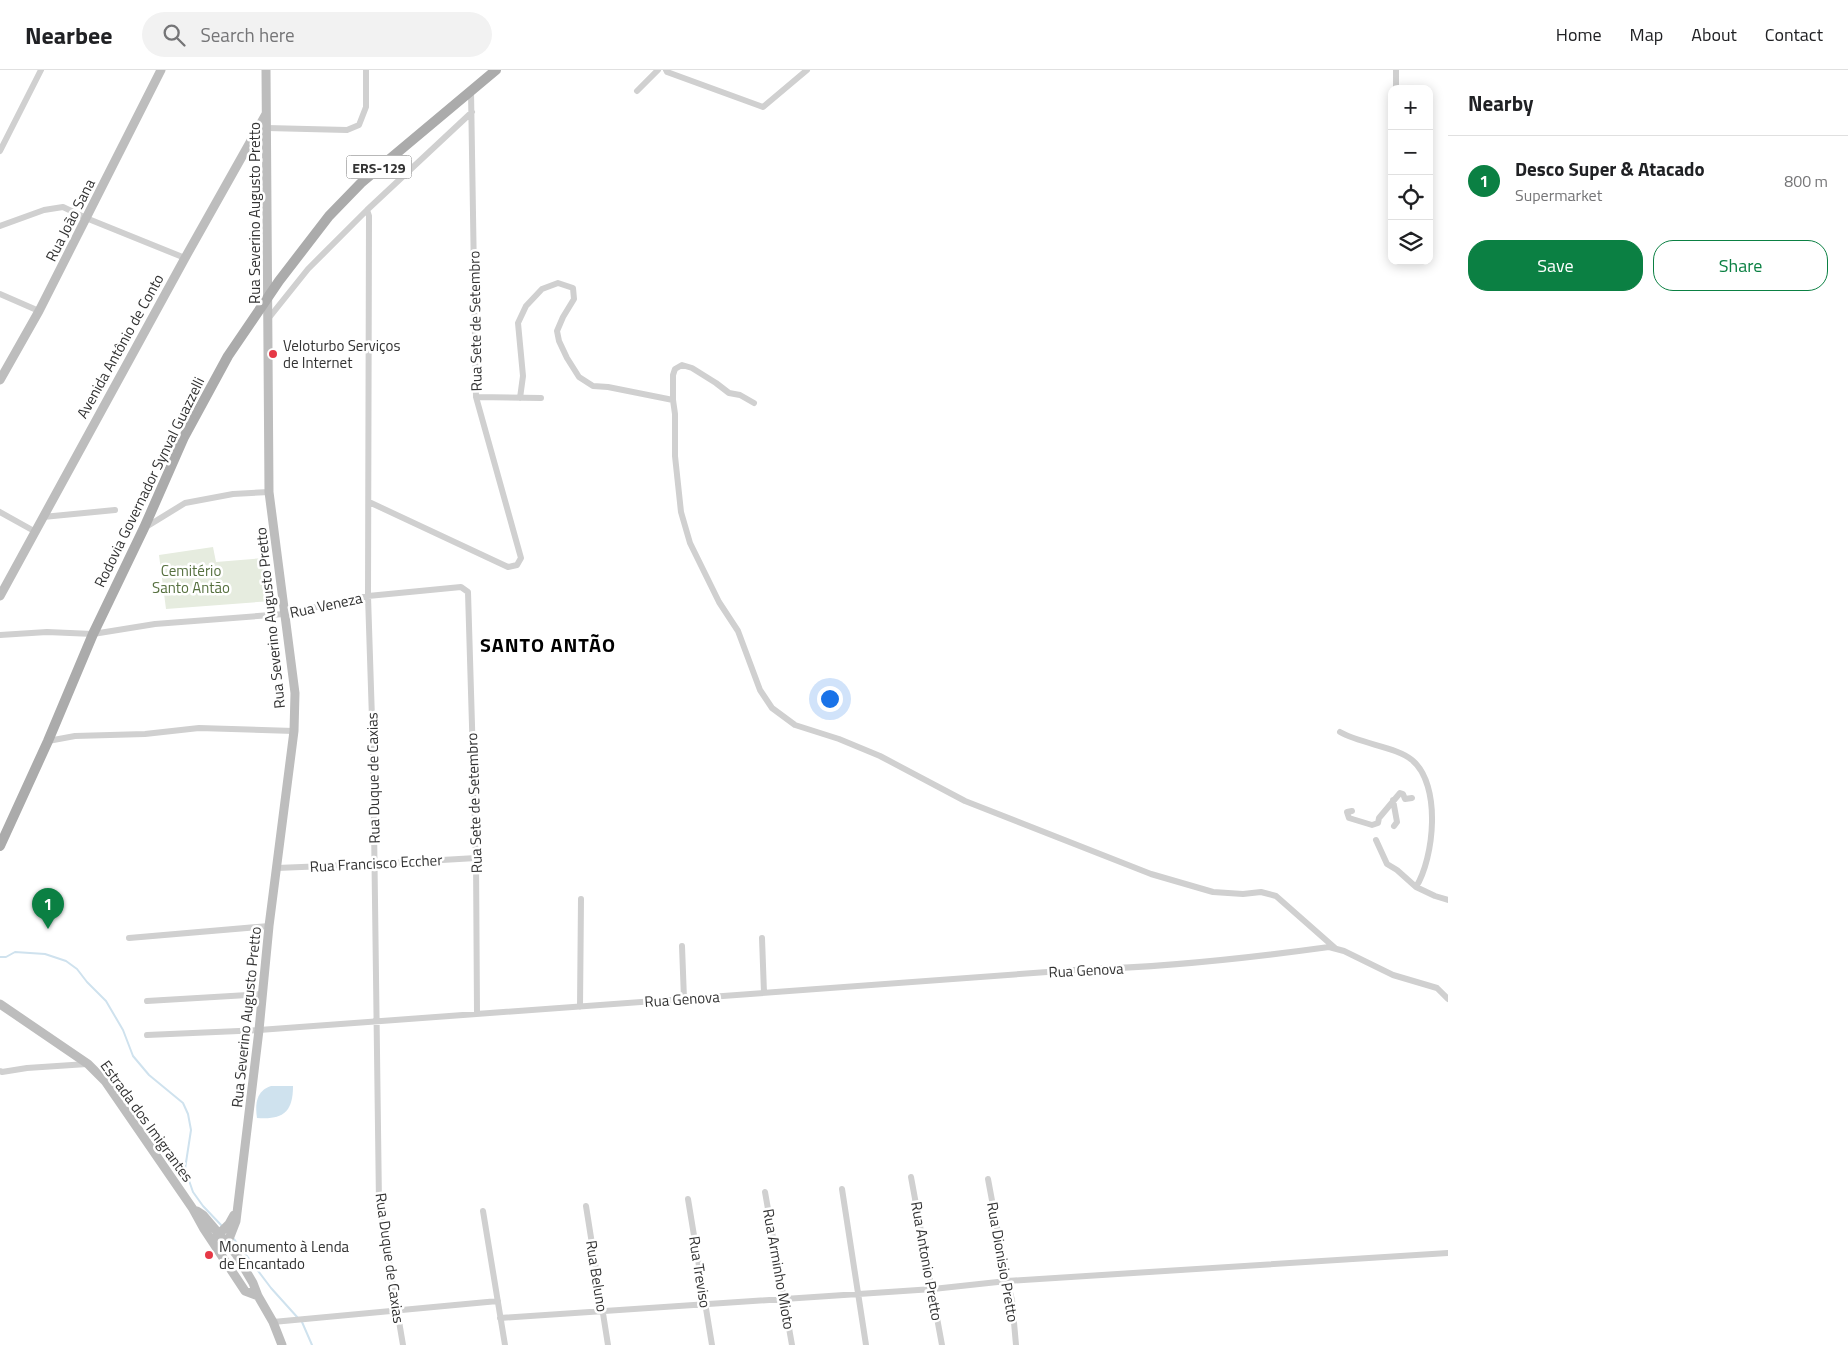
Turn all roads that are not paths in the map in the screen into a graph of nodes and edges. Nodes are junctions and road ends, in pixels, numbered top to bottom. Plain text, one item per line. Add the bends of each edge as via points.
1 (41, 70) edge
2 (161, 70) edge
3 (266, 70) edge
4 (366, 70) edge
5 (496, 70) edge
6 (658, 70) edge
7 (666, 70) edge
8 (807, 70) edge
9 (1396, 70) edge
10 (1396, 85) edge
11 (471, 91) junction
12 (637, 91) dead end
13 (267, 111) junction
14 (472, 112) junction
15 (267, 128) junction
16 (0, 150) edge
17 (367, 210) junction
18 (86, 218) junction
19 (0, 226) edge
20 (185, 258) junction
21 (0, 294) edge
22 (39, 311) junction
23 (268, 319) junction
24 (0, 380) edge
25 (476, 397) junction
26 (520, 398) junction
27 (541, 398) dead end
28 (673, 400) junction
29 (754, 403) dead end
30 (270, 492) junction
31 (369, 502) junction
32 (115, 510) dead end
33 (0, 512) edge
34 (43, 516) junction
35 (144, 528) junction
36 (34, 531) junction
37 (468, 592) joint
38 (0, 596) edge
39 (368, 596) junction
40 (284, 614) junction
41 (93, 634) junction
42 (0, 635) edge
43 (294, 731) junction
44 (1340, 732) dead end
45 (48, 741) junction
46 (1412, 798) dead end
47 (1391, 802) junction
48 (1352, 811) dead end
49 (1394, 826) dead end
50 (1376, 840) dead end
51 (0, 846) edge
52 (476, 858) junction
53 (374, 864) junction
54 (277, 868) junction
55 (1416, 887) junction
56 (580, 899) dead end
57 (1448, 900) edge
58 (270, 926) junction
59 (129, 938) dead end
60 (762, 938) dead end
61 (682, 946) dead end
62 (1335, 948) junction
63 (764, 993) junction
64 (263, 994) junction
65 (684, 999) junction
66 (1448, 999) edge
67 (147, 1001) dead end
68 (0, 1004) edge
69 (580, 1007) junction
70 (477, 1014) junction
71 (376, 1022) junction
72 (259, 1030) junction
73 (148, 1035) dead end
74 (88, 1064) junction
75 (0, 1071) edge
76 (911, 1177) dead end
77 (988, 1179) dead end
78 (842, 1189) dead end
79 (765, 1192) dead end
80 (688, 1198) dead end
81 (586, 1206) dead end
82 (483, 1211) dead end
83 (217, 1235) junction
84 (232, 1237) junction
85 (218, 1249) junction
86 (1448, 1253) edge
87 (1007, 1282) junction
88 (932, 1289) junction
89 (858, 1294) junction
90 (258, 1296) junction
91 (785, 1299) junction
92 (498, 1301) junction
93 (706, 1304) junction
94 (397, 1310) junction
95 (603, 1310) junction
96 (500, 1318) junction
97 (273, 1322) junction
98 (282, 1345) edge
99 (403, 1345) edge
100 (505, 1345) edge
101 (608, 1345) edge
102 (712, 1345) edge
103 (792, 1345) edge
104 (866, 1345) edge
105 (942, 1345) edge
106 (1016, 1345) edge

1 - 16 street
2 - 18 street, Rua João Sana
3 - 13 street, Rua Severino Augusto Pretto
4 - 15 street via 366,107 358,124 348,130
5 - 11 main road, Rodovia Governador Synval Guazzelli / ERS-129
6 - 12 street
7 - 8 street via 762,107
9 - 10 street
11 - 14 street, Rua Sete de Setembro
11 - 35 main road, Rodovia Governador Synval Guazzelli / ERS-129 via 360,182 279,281 228,356 184,436
13 - 15 street, Rua Severino Augusto Pretto
13 - 20 street, Avenida Antônio de Conto
14 - 17 street
14 - 25 street, Rua Sete de Setembro
15 - 23 street, Rua Severino Augusto Pretto
17 - 23 street via 308,269
17 - 31 street, Rua Duque de Caxias
18 - 19 street via 63,207 44,210
18 - 20 street
18 - 22 street, Rua João Sana
20 - 34 street, Avenida Antônio de Conto
21 - 22 street
22 - 24 street, Rua João Sana
23 - 30 street, Rua Severino Augusto Pretto
25 - 26 street
25 - 31 street, Rua Sete de Setembro via 521,558 517,565 508,567
26 - 27 street
26 - 28 street via 523,376 518,322 526,306 542,290 558,283 573,288 574,299 557,331 567,358 579,377 593,386
28 - 29 street via 673,375 675,369 682,365 716,382 729,393
28 - 62 street via 681,512 690,543 719,602 738,631 760,690 772,708 795,725 880,756 965,801 1151,874 1213,892 1261,892 1276,896
30 - 35 street via 233,494 185,503
30 - 40 street, Rua Severino Augusto Pretto
31 - 39 street, Rua Duque de Caxias
32 - 34 street
33 - 36 street
34 - 36 street, Avenida Antônio de Conto
35 - 41 main road, Rodovia Governador Synval Guazzelli / ERS-129
36 - 38 street, Avenida Antônio de Conto
37 - 39 street, Rua Veneza via 461,587
37 - 52 street, Rua Sete de Setembro
39 - 40 street, Rua Veneza
39 - 53 street, Rua Duque de Caxias
40 - 41 street, Rua Veneza via 155,624
40 - 43 street, Rua Severino Augusto Pretto via 295,693
41 - 42 street, Rua Veneza
41 - 45 main road, Rodovia Governador Synval Guazzelli / ERS-129
43 - 45 street via 199,728 75,736
43 - 54 street, Rua Severino Augusto Pretto
44 - 55 street via 1352,739 1402,754 1412,760 1427,783 1432,838 1422,877
45 - 51 main road, Rodovia Governador Synval Guazzelli / ERS-129
46 - 47 street via 1405,799 1400,793
47 - 48 street via 1375,827 1349,818 1347,812
47 - 49 street via 1397,822
50 - 55 street via 1387,864
52 - 53 street, Rua Francisco Eccher
52 - 70 street, Rua Sete de Setembro
53 - 54 street, Rua Francisco Eccher
53 - 71 street, Rua Duque de Caxias
54 - 58 street, Rua Severino Augusto Pretto
55 - 57 street
56 - 69 street
58 - 59 street
58 - 64 street, Rua Severino Augusto Pretto
60 - 63 street
61 - 65 street
62 - 63 street, Rua Genova via 1143,968
62 - 66 street via 1393,975 1437,988
63 - 65 street, Rua Genova
64 - 67 street
64 - 72 street, Rua Severino Augusto Pretto
65 - 69 street, Rua Genova
68 - 74 street, Estrada dos Imigrantes
69 - 70 street, Rua Genova
70 - 71 street, Rua Genova
71 - 72 street, Rua Genova
71 - 94 street, Rua Duque de Caxias via 379,1203
72 - 73 street, Rua Genova
72 - 84 street, Rua Severino Augusto Pretto
74 - 75 street
74 - 83 street, Estrada dos Imigrantes via 105,1081 193,1209 202,1215
76 - 88 street, Rua Antonio Pretto
77 - 87 street, Rua Dionisio Pretto
78 - 89 street
79 - 91 street, Rua Arminho Mioto
80 - 93 street, Rua Treviso
81 - 95 street, Rua Beluno
82 - 92 street
83 - 84 street, Estrada dos Imigrantes
83 - 84 street, Rua Severino Augusto Pretto
83 - 85 street, Estrada dos Imigrantes
84 - 85 street
84 - 90 street, Estrada dos Imigrantes
85 - 90 street, Estrada dos Imigrantes via 245,1291
86 - 87 street
87 - 88 street
87 - 106 street, Rua Dionisio Pretto
88 - 89 street
88 - 105 street, Rua Antonio Pretto
89 - 91 street
89 - 104 street
90 - 97 street, Estrada dos Imigrantes
91 - 93 street
91 - 103 street, Rua Arminho Mioto
92 - 94 street
92 - 96 street
93 - 95 street
93 - 102 street, Rua Treviso
94 - 97 street
94 - 99 street, Rua Duque de Caxias
95 - 96 street
95 - 101 street, Rua Beluno
96 - 100 street
97 - 98 street, Estrada dos Imigrantes

